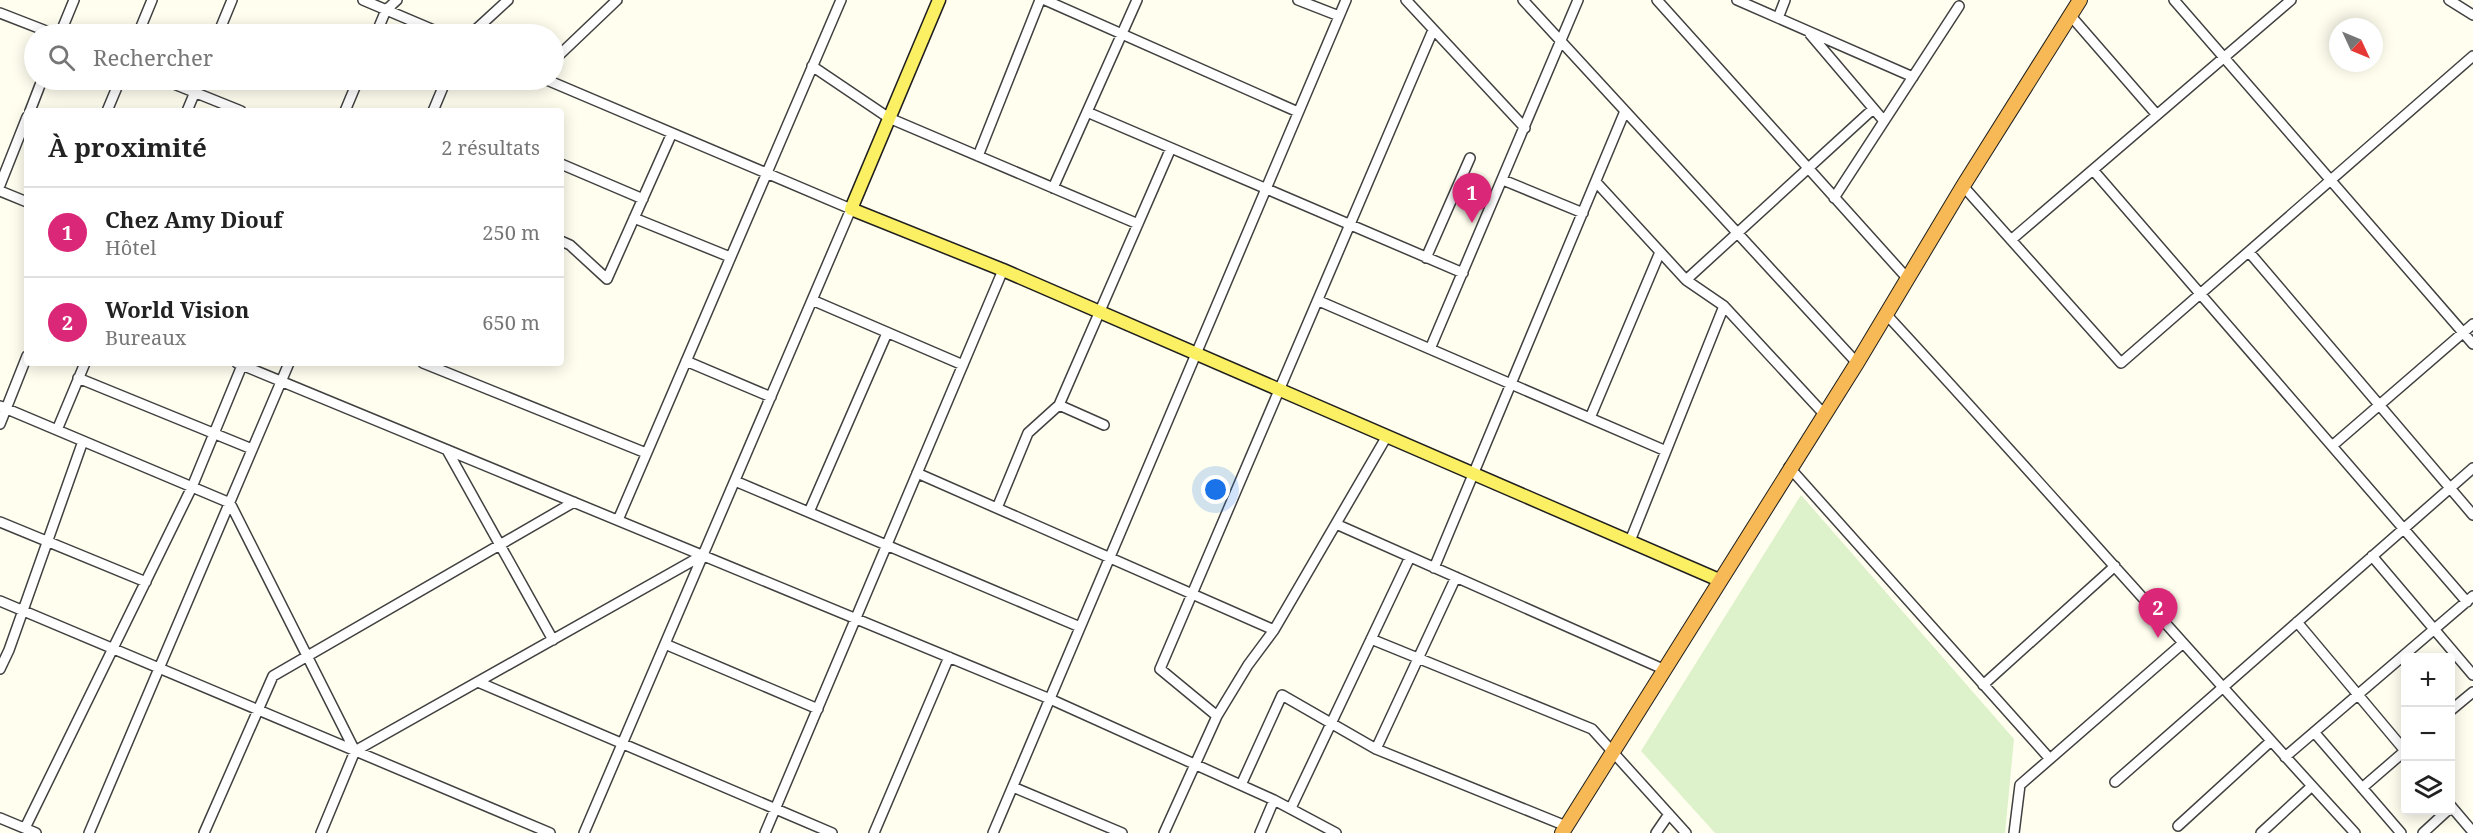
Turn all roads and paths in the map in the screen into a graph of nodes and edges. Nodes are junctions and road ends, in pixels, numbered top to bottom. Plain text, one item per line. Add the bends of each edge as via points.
1 (74, 0) edge
2 (152, 0) edge
3 (232, 0) edge
4 (363, 0) edge
5 (397, 0) edge
6 (508, 0) edge
7 (617, 0) edge
8 (841, 0) edge
9 (939, 0) edge
10 (1040, 0) edge
11 (1045, 0) edge
12 (1137, 0) edge
13 (1298, 0) edge
14 (1346, 0) edge
15 (1406, 0) edge
16 (1523, 0) edge
17 (1578, 0) edge
18 (1657, 0) edge
19 (1737, 0) edge
20 (1785, 0) edge
21 (2080, 0) edge
22 (2174, 0) edge
23 (2291, 0) edge
24 (2449, 0) edge
25 (2464, 4) edge
26 (1959, 6) dead end
27 (386, 10) junction
28 (0, 13) edge
29 (2070, 15) junction
30 (2473, 15) edge
31 (1339, 16) junction
32 (1778, 18) junction
33 (28, 24) edge
34 (64, 24) edge
35 (142, 24) edge
36 (222, 24) edge
37 (380, 24) edge
38 (419, 24) edge
39 (482, 24) edge
40 (1434, 30) junction
41 (1807, 31) junction
42 (1122, 34) junction
43 (1560, 40) junction
44 (564, 50) edge
45 (2473, 56) edge
46 (2224, 58) junction
47 (812, 66) junction
48 (1913, 77) junction
49 (564, 87) edge
50 (38, 90) edge
51 (116, 90) edge
52 (190, 90) edge
53 (354, 90) edge
54 (442, 90) edge
55 (195, 92) junction
56 (31, 108) edge
57 (108, 108) edge
58 (188, 108) edge
59 (235, 108) edge
60 (346, 108) edge
61 (434, 108) edge
62 (1874, 109) junction
63 (1625, 111) junction
64 (1087, 112) junction
65 (1298, 112) junction
66 (2157, 115) junction
67 (889, 118) junction
68 (1884, 121) junction
69 (24, 125) edge
70 (1525, 128) junction
71 (672, 133) junction
72 (1171, 148) junction
73 (978, 156) junction
74 (1470, 158) dead end
75 (564, 165) edge
76 (1808, 168) junction
77 (2093, 170) junction
78 (766, 174) junction
79 (1503, 180) junction
80 (2331, 180) junction
81 (1596, 182) junction
82 (0, 185) edge
83 (1963, 186) junction
84 (1053, 188) junction
85 (1266, 189) junction
86 (0, 191) edge
87 (1834, 198) junction
88 (643, 199) junction
89 (24, 201) edge
90 (851, 209) junction
91 (1583, 213) junction
92 (634, 218) junction
93 (1138, 224) junction
94 (1351, 225) junction
95 (1737, 233) junction
96 (2011, 240) junction
97 (564, 242) edge
98 (1660, 252) junction
99 (2249, 252) junction
100 (730, 257) junction
101 (1426, 258) junction
102 (1003, 270) junction
103 (1463, 273) junction
104 (1906, 278) junction
105 (1686, 280) junction
106 (2200, 294) junction
107 (812, 300) junction
108 (1318, 301) junction
109 (1724, 306) junction
110 (1099, 312) junction
111 (1885, 313) junction
112 (2473, 324) edge
113 (887, 333) junction
114 (2463, 333) junction
115 (2473, 344) edge
116 (1430, 349) junction
117 (1196, 354) junction
118 (686, 361) junction
119 (24, 362) edge
120 (1857, 363) junction
121 (84, 366) edge
122 (240, 366) edge
123 (246, 366) edge
124 (288, 366) edge
125 (433, 366) edge
126 (963, 366) junction
127 (78, 378) junction
128 (281, 381) junction
129 (1511, 384) junction
130 (1281, 390) junction
131 (771, 396) junction
132 (1059, 405) junction
133 (2379, 405) junction
134 (3, 407) edge
135 (1823, 413) junction
136 (1590, 418) junction
137 (0, 424) edge
138 (1104, 425) dead end
139 (57, 430) junction
140 (214, 434) junction
141 (1387, 436) junction
142 (83, 441) junction
143 (2332, 446) junction
144 (252, 449) junction
145 (447, 450) junction
146 (1666, 451) junction
147 (646, 453) junction
148 (1789, 467) junction
149 (2473, 468) edge
150 (917, 473) junction
151 (1474, 474) junction
152 (735, 481) junction
153 (192, 487) junction
154 (2450, 488) junction
155 (574, 502) junction
156 (230, 503) junction
157 (997, 508) junction
158 (809, 512) junction
159 (2473, 515) edge
160 (618, 520) junction
161 (0, 522) edge
162 (1336, 524) junction
163 (2403, 529) junction
164 (1630, 541) junction
165 (48, 542) junction
166 (500, 544) junction
167 (887, 545) junction
168 (703, 555) junction
169 (2372, 556) junction
170 (1410, 557) junction
171 (1110, 558) junction
172 (2115, 566) junction
173 (1434, 568) junction
174 (1456, 577) junction
175 (1719, 580) junction
176 (146, 582) junction
177 (1194, 595) junction
178 (2470, 599) edge
179 (0, 601) edge
180 (24, 610) junction
181 (856, 618) junction
182 (2297, 622) junction
183 (1080, 627) junction
184 (2434, 629) junction
185 (1274, 630) junction
186 (1371, 639) junction
187 (553, 640) junction
188 (665, 644) junction
189 (2182, 644) junction
190 (113, 648) junction
191 (307, 656) junction
192 (949, 657) junction
193 (1419, 658) junction
194 (159, 668) junction
195 (0, 669) edge
196 (1664, 669) junction
197 (2473, 675) edge
198 (478, 682) junction
199 (1983, 685) junction
200 (2222, 688) junction
201 (2473, 692) edge
202 (2358, 695) junction
203 (1050, 699) junction
204 (2455, 708) edge
205 (818, 709) junction
206 (258, 710) junction
207 (1216, 716) junction
208 (1331, 723) junction
209 (2314, 732) junction
210 (2271, 741) junction
211 (622, 744) junction
212 (2401, 746) edge
213 (1376, 749) junction
214 (356, 751) junction
215 (1612, 752) junction
216 (2401, 754) edge
217 (2285, 756) junction
218 (2050, 759) junction
219 (1193, 764) junction
220 (2115, 782) dead end
221 (1241, 785) junction
222 (2312, 786) junction
223 (1013, 787) junction
224 (2362, 788) junction
225 (1274, 800) junction
226 (1291, 808) junction
227 (776, 809) junction
228 (2455, 813) edge
229 (1669, 814) junction
230 (2442, 815) edge
231 (0, 818) edge
232 (2178, 826) dead end
233 (25, 828) junction
234 (1564, 830) edge
235 (2473, 832) edge
236 (36, 833) edge
237 (89, 833) edge
238 (204, 833) edge
239 (321, 833) edge
240 (550, 833) edge
241 (584, 833) edge
242 (765, 833) edge
243 (831, 833) edge
244 (874, 833) edge
245 (993, 833) edge
246 (1122, 833) edge
247 (1164, 833) edge
248 (1260, 833) edge
249 (1336, 833) edge
250 (1656, 833) edge
251 (1686, 833) edge
252 (2014, 833) edge
253 (2261, 833) edge
254 (2355, 833) edge
255 (2401, 833) edge
256 (2422, 833) edge

1 - 34 street
2 - 35 street
3 - 36 street
4 - 27 street
5 - 27 street
6 - 39 street
7 - 44 street
8 - 47 street
9 - 67 main road
10 - 73 street
11 - 42 street
12 - 42 street
13 - 31 street
14 - 31 street
15 - 40 street
16 - 43 street
17 - 43 street
18 - 76 street
19 - 32 street
20 - 32 street
21 - 29 highway
22 - 46 street
23 - 46 street
24 - 25 street
25 - 30 street
26 - 48 street
27 - 37 street
27 - 38 street
28 - 33 street
29 - 66 street
29 - 83 highway
31 - 65 street
32 - 41 street
40 - 70 street
40 - 94 street
41 - 48 street
41 - 62 street
42 - 64 street
42 - 65 street
43 - 63 street
43 - 70 street
45 - 80 street
46 - 66 street
46 - 80 street
47 - 67 street
47 - 78 street
48 - 68 street
49 - 71 street
50 - 56 street
51 - 57 street
52 - 55 street
53 - 60 street
54 - 61 street
55 - 58 street
55 - 59 street
62 - 68 street
62 - 76 street
63 - 81 street
63 - 95 street
64 - 72 street
64 - 84 street
65 - 85 street
66 - 77 street
67 - 73 street
67 - 90 main road
68 - 87 street
69 - 82 street
70 - 79 street
71 - 78 street
71 - 88 street
72 - 85 street
72 - 93 street
73 - 84 street
74 - 101 street
75 - 88 street
76 - 87 street
76 - 95 street
77 - 96 street
77 - 106 street
78 - 90 street
78 - 100 street
79 - 91 street
79 - 103 street
80 - 99 street
80 - 114 street
81 - 91 street
81 - 98 street
83 - 96 street
83 - 104 highway
84 - 93 street
85 - 94 street
85 - 117 street
86 - 89 street
87 - 104 street
88 - 92 street
90 - 102 main road
90 - 107 street
91 - 129 street
92 - 97 street via 607,279
92 - 100 street
93 - 110 street
94 - 101 street
94 - 108 street
95 - 105 street
95 - 120 street
96 - 106 street via 2121,363
98 - 105 street
98 - 136 street
99 - 106 street
99 - 133 street
100 - 118 street
101 - 103 street
102 - 110 main road
102 - 126 street
103 - 116 street
104 - 111 highway
105 - 109 street
106 - 143 street
107 - 113 street
107 - 131 street
108 - 116 street
108 - 130 street
109 - 135 street
109 - 146 street
110 - 117 main road
110 - 132 street
111 - 120 highway
111 - 172 street
112 - 114 street
113 - 126 street
113 - 158 street
114 - 115 street
114 - 133 street
116 - 129 street
117 - 130 main road
117 - 171 street
118 - 131 street
118 - 147 street
119 - 134 street
120 - 135 highway
121 - 127 street
122 - 140 street
123 - 128 street
124 - 128 street
125 - 147 street
126 - 150 street
127 - 139 street
127 - 140 street
128 - 144 street
128 - 145 street
129 - 136 street
129 - 151 street
130 - 141 main road
130 - 177 street
131 - 152 street
132 - 138 street
132 - 157 street via 1028,434
133 - 143 street
133 - 154 street
134 - 137 street
134 - 139 street
135 - 148 highway
136 - 146 street
139 - 142 street
140 - 144 street
140 - 153 street
141 - 151 main road
141 - 162 street
142 - 153 street
142 - 165 street
143 - 163 street
144 - 156 street
145 - 155 street
145 - 166 street
146 - 164 street
147 - 160 street
148 - 175 highway
148 - 199 street
149 - 154 street
150 - 157 street
150 - 167 street
151 - 164 main road
151 - 173 street
152 - 158 street
152 - 168 street
153 - 156 street
153 - 176 street
154 - 159 street
154 - 163 street
155 - 160 street
155 - 166 street
156 - 191 street
156 - 194 street
157 - 171 street
158 - 167 street
160 - 168 street
161 - 165 street
162 - 170 street
162 - 185 street
163 - 169 street
163 - 178 street
164 - 175 main road
165 - 176 street
165 - 180 street
166 - 187 street
166 - 191 street
167 - 181 street
167 - 183 street
168 - 181 street
168 - 187 street
168 - 188 street
169 - 182 street
169 - 184 street
170 - 173 street
170 - 186 street
171 - 177 street
171 - 183 street
172 - 189 street
172 - 199 street
173 - 174 street
174 - 193 street
174 - 196 street
175 - 196 highway
176 - 190 street
177 - 185 street
177 - 207 street via 1160,669
178 - 184 street
179 - 180 street
180 - 190 street
180 - 195 street
181 - 192 street
181 - 205 street
182 - 200 street
182 - 202 street
183 - 203 street
184 - 197 street
184 - 202 street
185 - 207 street
186 - 193 street
186 - 208 street
187 - 198 street
188 - 205 street
188 - 211 street
189 - 200 street
189 - 218 street
190 - 194 street
190 - 233 street
191 - 206 street via 273,676
191 - 214 street
192 - 203 street
192 - 244 street
193 - 213 street
193 - 215 street via 1592,729
194 - 206 street
194 - 237 street
196 - 215 highway
198 - 211 street
198 - 214 street
199 - 218 street
200 - 210 street
200 - 220 street
201 - 204 street
202 - 209 street
202 - 212 street
203 - 219 street
203 - 223 street
205 - 227 street
206 - 214 street
206 - 238 street
207 - 219 street
208 - 213 street
208 - 221 street via 1282,695
208 - 226 street
209 - 217 street
209 - 224 street
210 - 217 street
210 - 232 street
211 - 227 street
211 - 241 street
213 - 234 street
214 - 239 street
214 - 240 street
215 - 229 street
215 - 234 highway
216 - 224 street
217 - 222 street
218 - 252 street via 2020,785
219 - 221 street
219 - 247 street
221 - 225 street
222 - 253 street
222 - 254 street
223 - 245 street
223 - 246 street
224 - 255 street
225 - 226 street
225 - 248 street
226 - 249 street
227 - 242 street
227 - 243 street
228 - 235 street
229 - 250 street
229 - 251 street
230 - 256 street
231 - 233 street
233 - 236 street

